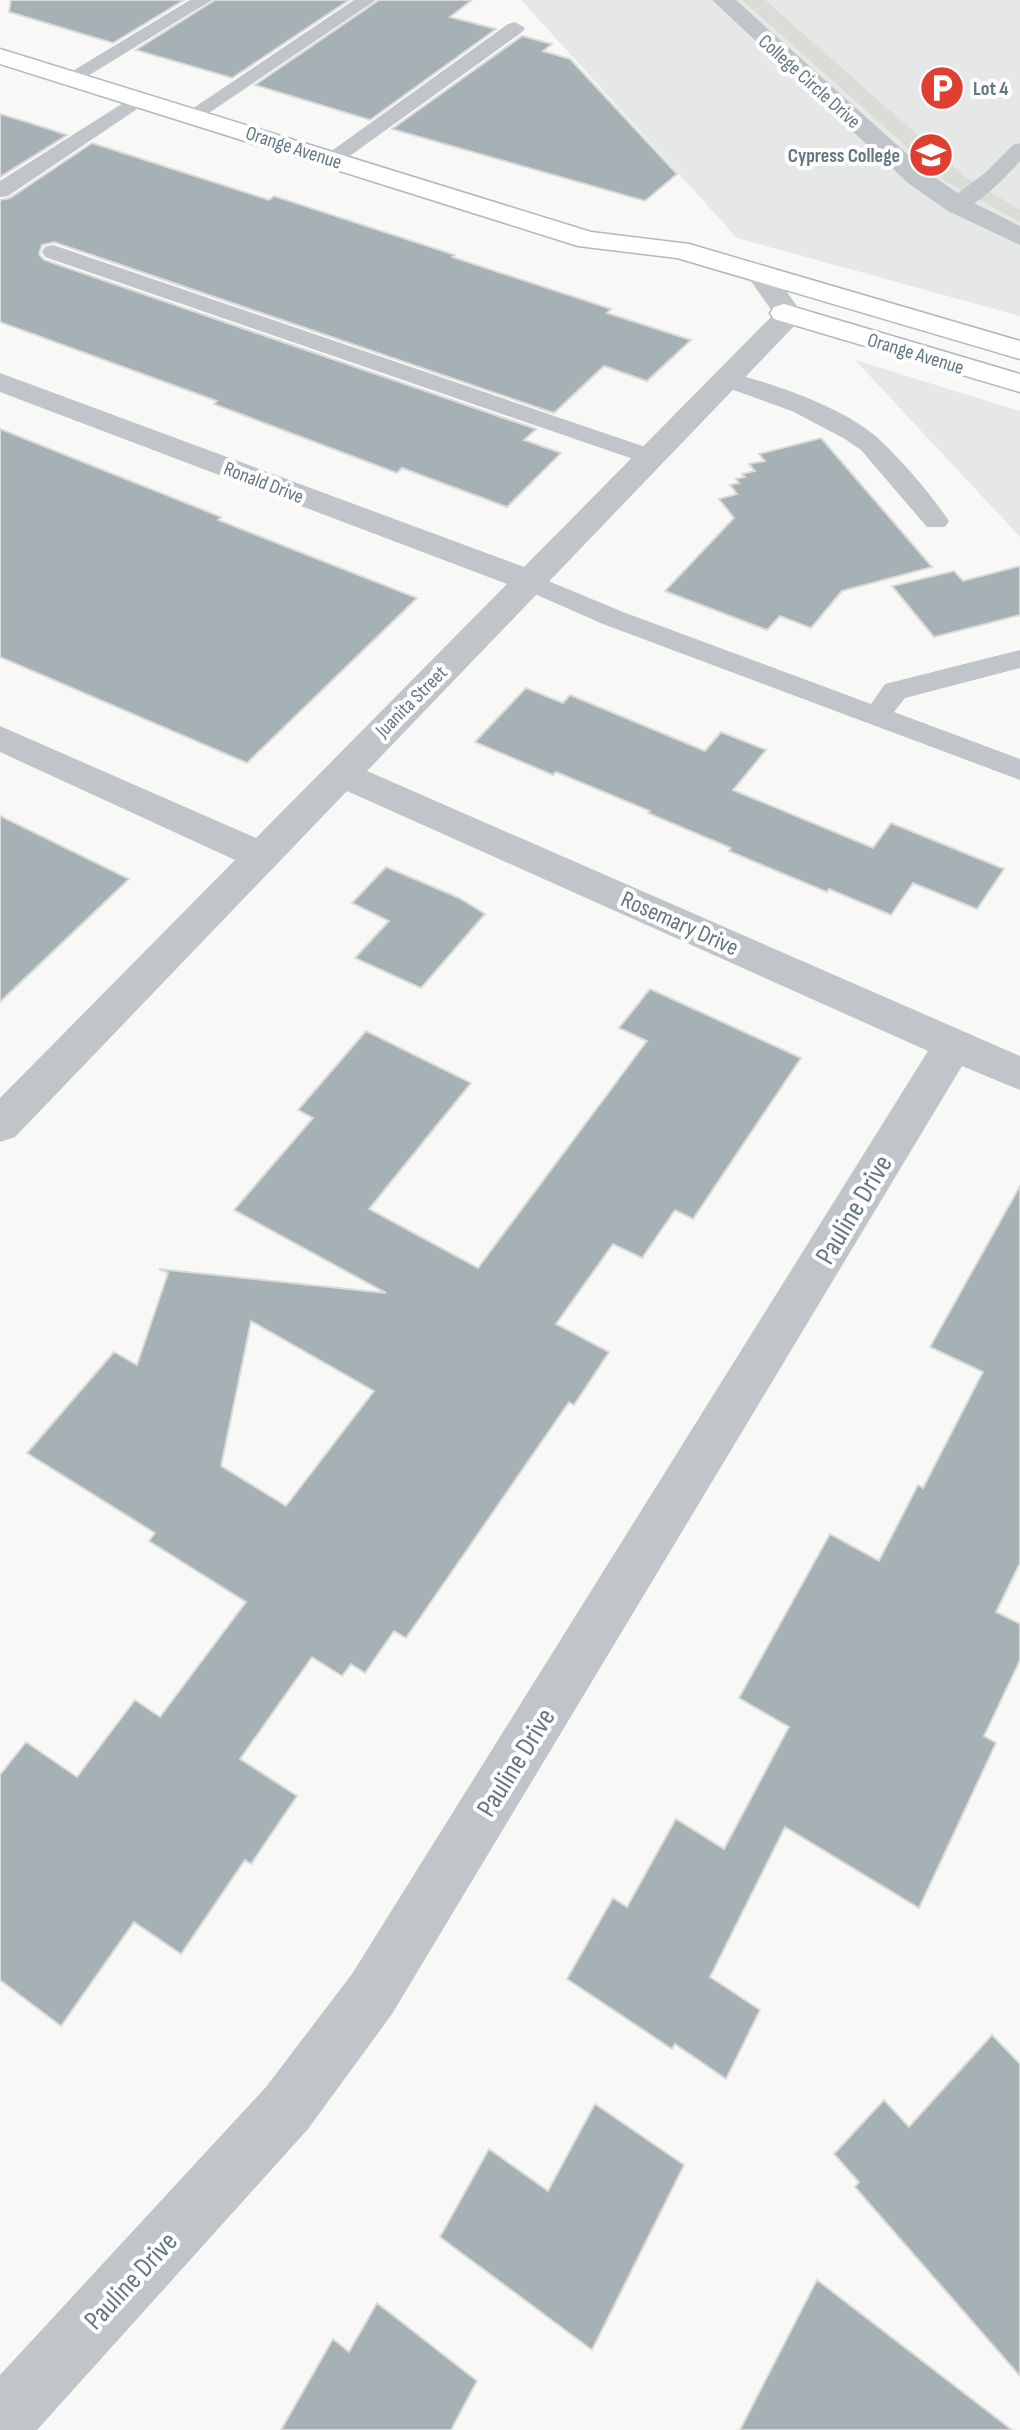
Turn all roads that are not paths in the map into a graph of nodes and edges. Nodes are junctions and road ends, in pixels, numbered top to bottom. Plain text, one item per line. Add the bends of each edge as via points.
1 (203, 0) edge
2 (367, 0) edge
3 (723, 0) edge
4 (515, 28) dead end
5 (0, 56) edge
6 (71, 78) junction
7 (139, 99) junction
8 (193, 115) junction
9 (1020, 149) edge
10 (333, 159) junction
11 (0, 191) edge
12 (957, 205) junction
13 (1020, 237) edge
14 (588, 240) junction
15 (53, 252) dead end
16 (652, 274) dead end
17 (760, 274) junction
18 (743, 301) dead end
19 (789, 315) junction
20 (1020, 350) edge
21 (726, 379) junction
22 (0, 382) edge
23 (1020, 383) edge
24 (651, 457) junction
25 (936, 521) dead end
26 (529, 581) junction
27 (1020, 659) edge
28 (876, 717) junction
29 (0, 738) edge
30 (1020, 770) edge
31 (339, 773) junction
32 (261, 856) junction
33 (954, 1044) junction
34 (1020, 1074) edge
35 (0, 1125) edge
36 (0, 2423) edge

1 - 6 lane
2 - 8 lane
3 - 12 street, College Circle Drive via 917,177
4 - 10 lane
5 - 6 main road, Orange Avenue
6 - 7 main road, Orange Avenue
7 - 8 main road, Orange Avenue
7 - 11 lane
8 - 10 main road, Orange Avenue
9 - 12 lane
10 - 14 main road, Orange Avenue
12 - 13 street, College Circle Drive
14 - 16 main road, Orange Avenue
14 - 17 main road, Orange Avenue via 679,250
15 - 24 lane
17 - 19 street
17 - 20 main road, Orange Avenue
18 - 19 main road, Orange Avenue
19 - 21 street, Juanita Street
19 - 23 main road, Orange Avenue
21 - 24 street, Juanita Street
21 - 25 lane via 780,397 857,436
22 - 26 street, Ronald Drive
24 - 26 street, Juanita Street
26 - 28 lane
26 - 31 street, Juanita Street
27 - 28 lane via 895,691
28 - 30 lane
29 - 32 street
31 - 32 street, Juanita Street
31 - 33 street, Rosemary Drive
32 - 35 street, Juanita Street
33 - 34 street, Rosemary Drive
33 - 36 street, Pauline Drive via 372,1994 287,2108

